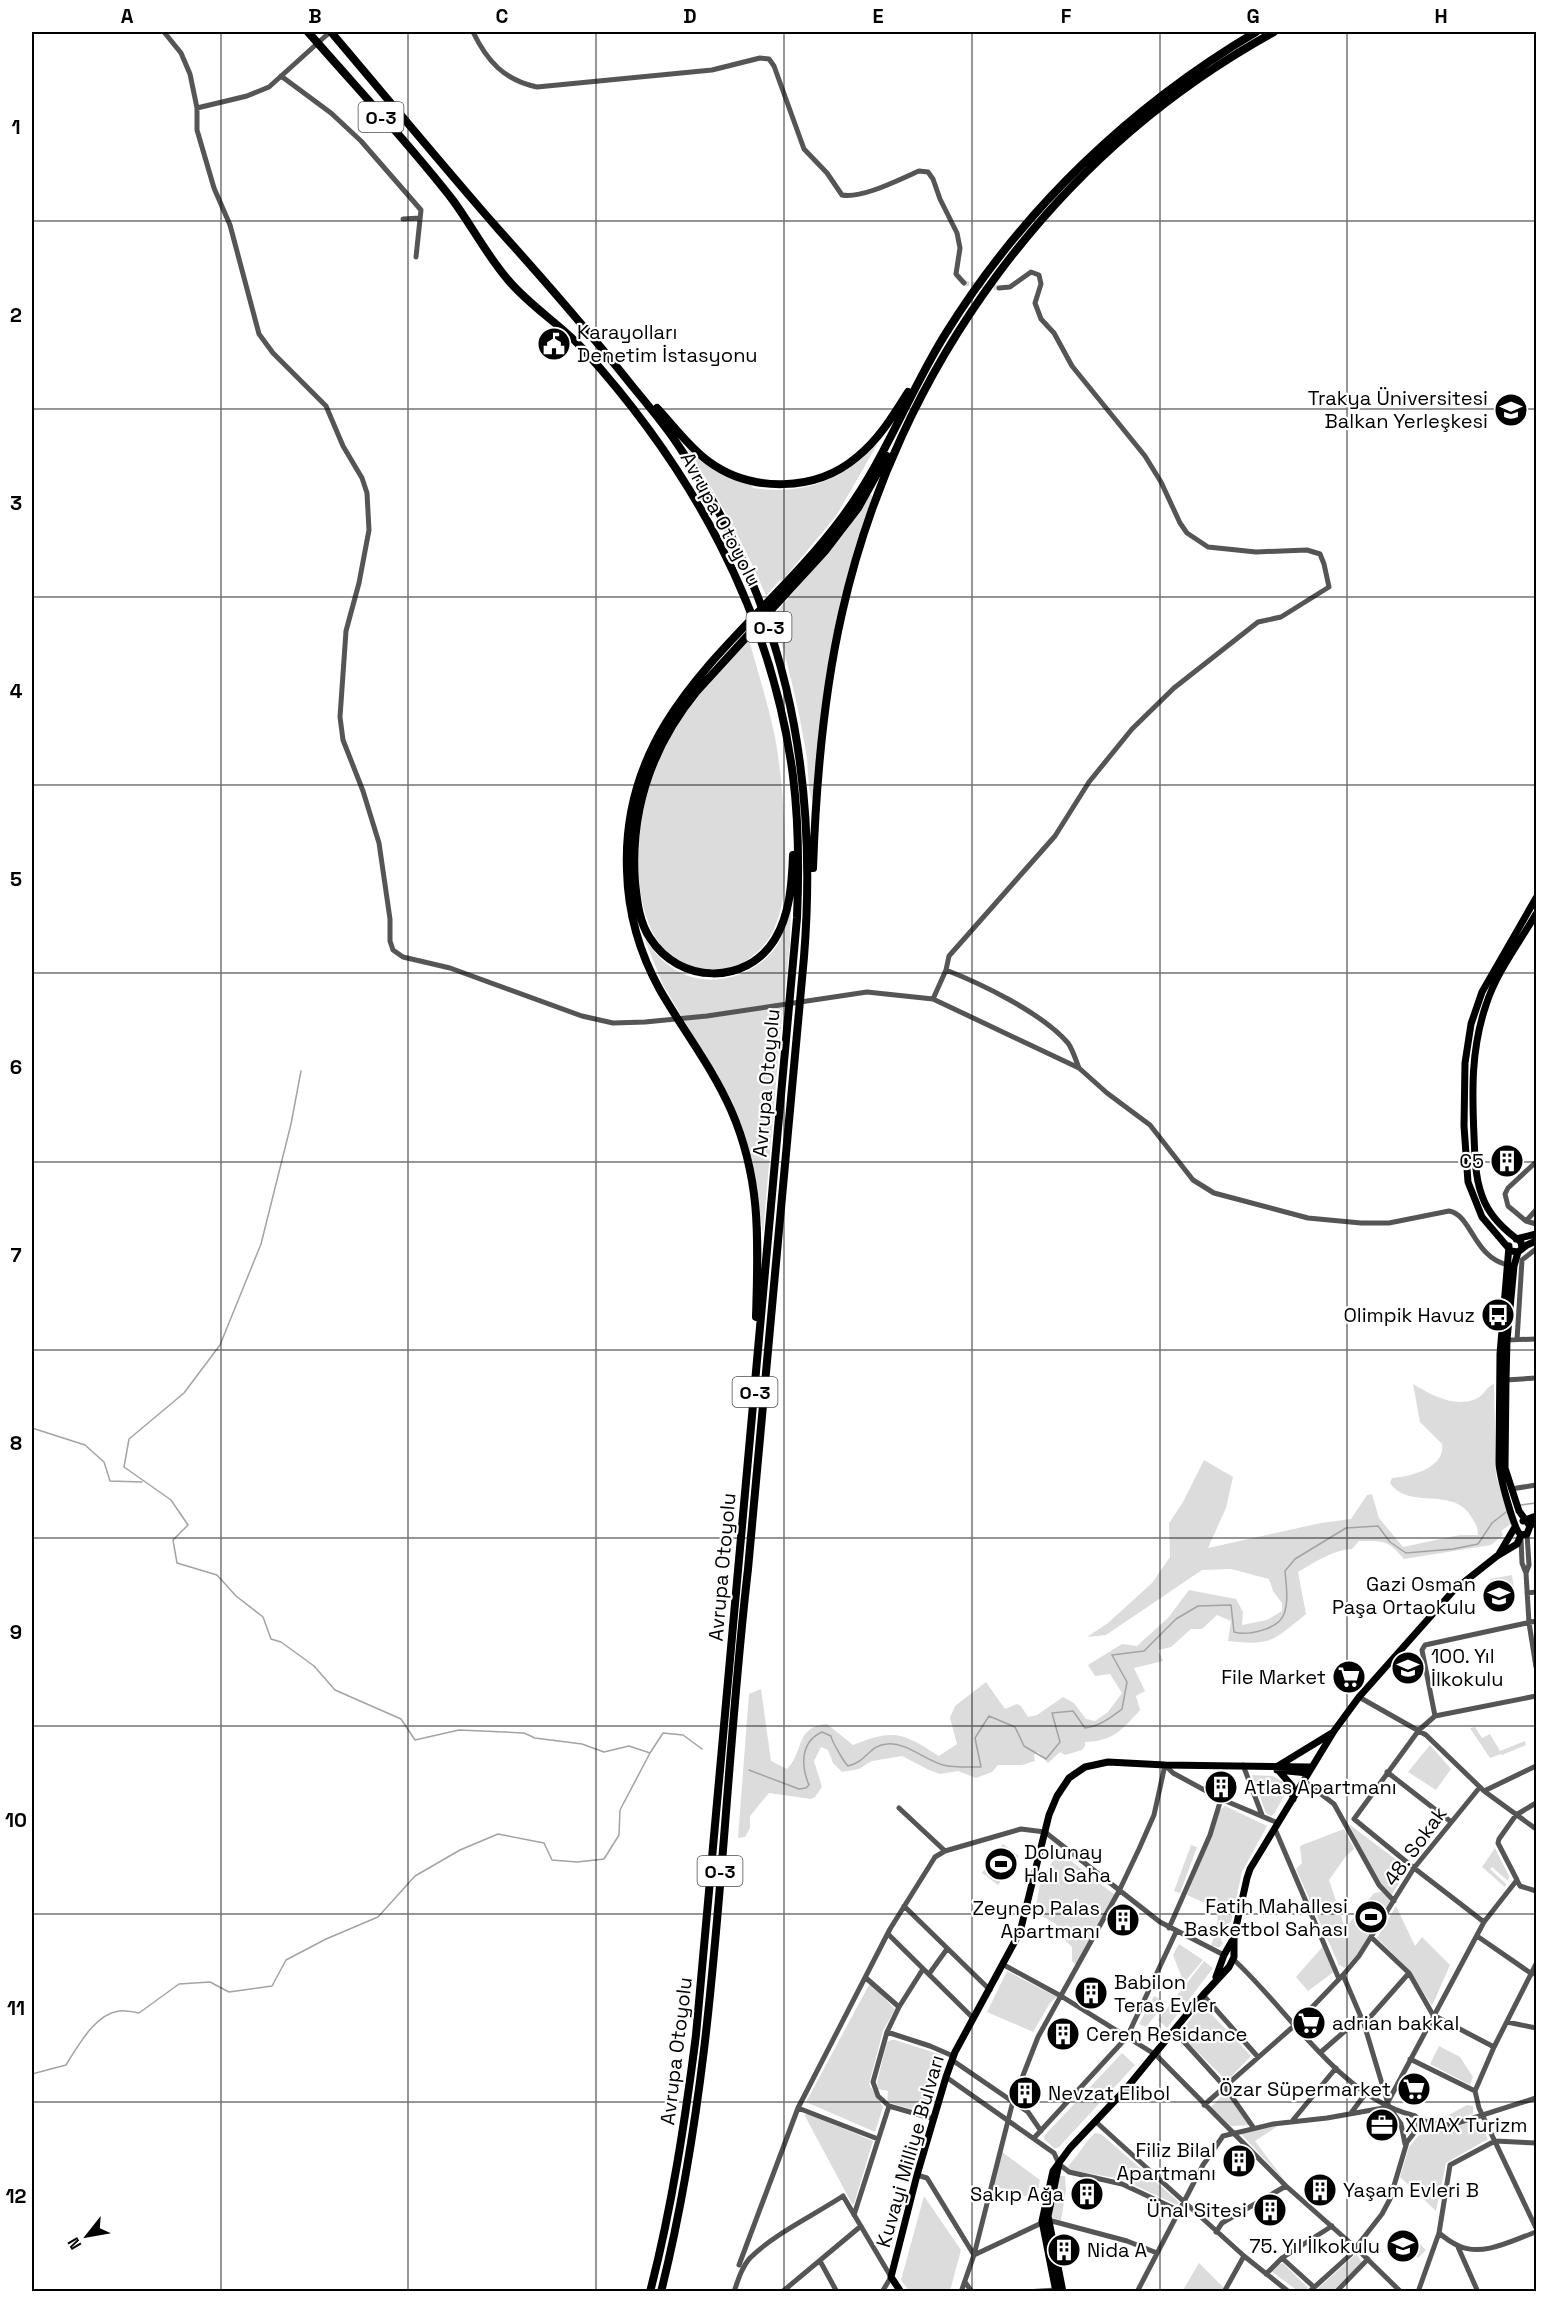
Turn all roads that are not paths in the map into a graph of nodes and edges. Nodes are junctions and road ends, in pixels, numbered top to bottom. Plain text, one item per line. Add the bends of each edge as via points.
1 (164, 32) edge
2 (308, 32) edge
3 (331, 32) edge
4 (473, 32) edge
5 (1256, 32) edge
6 (1274, 32) edge
7 (281, 76) junction
8 (196, 108) junction
9 (420, 218) junction
10 (403, 219) dead end
11 (416, 257) dead end
12 (964, 283) dead end
13 (999, 288) tunnel mouth
14 (944, 336) junction
15 (616, 365) junction
16 (912, 413) junction
17 (779, 596) junction
18 (726, 653) junction
19 (788, 750) junction
20 (1536, 898) edge
21 (1536, 914) edge
22 (806, 928) junction
23 (946, 970) junction
24 (933, 999) junction
25 (1079, 1068) junction
26 (1536, 1162) edge
27 (1536, 1210) edge
28 (1526, 1221) junction
29 (1536, 1224) edge
30 (1536, 1234) edge
31 (1515, 1239) junction
32 (1536, 1241) edge
33 (1509, 1247) junction
34 (1536, 1249) edge
35 (1520, 1250) junction
36 (1508, 1265) junction
37 (1536, 1339) edge
38 (1504, 1340) junction
39 (1517, 1340) junction
40 (758, 1360) junction
41 (1536, 1378) edge
42 (1506, 1380) junction
43 (1536, 1485) edge
44 (1510, 1489) junction
45 (1536, 1516) edge
46 (1536, 1521) edge
47 (1516, 1526) junction
48 (1526, 1529) junction
49 (1497, 1556) junction
50 (1536, 1592) edge
51 (1527, 1593) junction
52 (1536, 1621) edge
53 (1529, 1623) junction
54 (1536, 1667) edge
55 (1536, 1696) edge
56 (1359, 1697) junction
57 (1435, 1716) junction
58 (1419, 1730) junction
59 (1334, 1731) junction
60 (1165, 1765) junction
61 (1243, 1765) junction
62 (1536, 1766) edge
63 (1275, 1768) junction
64 (1310, 1770) junction
65 (1387, 1772) junction
66 (1304, 1782) junction
67 (1482, 1789) junction
68 (1221, 1799) junction
69 (1293, 1799) junction
70 (1536, 1803) edge
71 (899, 1808) dead end
72 (1262, 1815) junction
73 (1516, 1815) junction
74 (1450, 1821) junction
75 (1277, 1826) junction
76 (1536, 1829) edge
77 (1046, 1832) junction
78 (945, 1851) junction
79 (1414, 1868) junction
80 (1516, 1880) junction
81 (1119, 1891) junction
82 (1536, 1891) edge
83 (1394, 1900) junction
84 (904, 1906) junction
85 (1484, 1922) junction
86 (1169, 1928) junction
87 (1176, 1932) junction
88 (888, 1934) junction
89 (1476, 1936) junction
90 (1371, 1937) junction
91 (947, 1949) junction
92 (1229, 1957) junction
93 (1536, 1964) edge
94 (1004, 1965) junction
95 (924, 1969) junction
96 (1409, 1973) junction
97 (929, 1974) junction
98 (1532, 1974) junction
99 (1341, 1977) junction
100 (866, 1978) junction
101 (990, 1989) junction
102 (1203, 1995) junction
103 (1061, 1996) junction
104 (899, 2007) junction
105 (1433, 2015) junction
106 (1361, 2017) junction
107 (973, 2018) junction
108 (1507, 2022) junction
109 (1364, 2024) junction
110 (1295, 2025) junction
111 (1536, 2028) edge
112 (887, 2032) junction
113 (1175, 2032) junction
114 (1127, 2037) junction
115 (1494, 2047) junction
116 (1321, 2052) junction
117 (1156, 2055) junction
118 (1258, 2057) junction
119 (953, 2058) junction
120 (1410, 2059) junction
121 (1336, 2068) junction
122 (946, 2077) junction
123 (1225, 2087) junction
124 (1475, 2091) junction
125 (1366, 2093) junction
126 (1536, 2098) edge
127 (1013, 2101) junction
128 (1389, 2103) junction
129 (1204, 2105) junction
130 (889, 2106) junction
131 (798, 2108) junction
132 (1352, 2114) junction
133 (1408, 2115) junction
134 (1482, 2115) junction
135 (934, 2119) junction
136 (1008, 2119) junction
137 (1418, 2119) junction
138 (1095, 2121) junction
139 (1293, 2121) junction
140 (1451, 2125) junction
141 (1253, 2127) junction
142 (1402, 2127) junction
143 (1041, 2131) junction
144 (1231, 2132) junction
145 (1415, 2132) junction
146 (1034, 2138) junction
147 (878, 2139) junction
148 (1495, 2141) junction
149 (1536, 2143) edge
150 (1405, 2148) junction
151 (1059, 2164) junction
152 (917, 2175) junction
153 (1286, 2186) junction
154 (1184, 2202) junction
155 (1180, 2211) junction
156 (854, 2215) junction
157 (1045, 2220) junction
158 (861, 2226) junction
159 (1332, 2226) junction
160 (1536, 2230) edge
161 (1216, 2232) junction
162 (1439, 2234) junction
163 (1458, 2246) junction
164 (1356, 2248) junction
165 (1157, 2253) junction
166 (974, 2255) junction
167 (1244, 2256) junction
168 (1282, 2258) junction
169 (1368, 2259) junction
170 (820, 2261) junction
171 (739, 2265) dead end
172 (1266, 2274) junction
173 (891, 2277) junction
174 (965, 2282) junction
175 (1312, 2289) edge
176 (1061, 2291) edge
177 (650, 2292) edge
178 (661, 2292) edge
179 (734, 2292) edge
180 (782, 2292) edge
181 (837, 2292) edge
182 (882, 2292) edge
183 (901, 2292) edge
184 (961, 2292) edge
185 (972, 2292) edge
186 (1026, 2292) edge
187 (1137, 2292) edge
188 (1224, 2292) edge
189 (1289, 2292) edge
190 (1336, 2292) edge
191 (1401, 2292) edge
192 (1418, 2292) edge
193 (1478, 2292) edge

1 - 8 street via 186,63
2 - 19 highway, Avrupa Otoyolu / O-3 via 447,193 507,279 583,349 675,465 724,552 750,610 771,672
3 - 7 street
3 - 15 highway, Avrupa Otoyolu / O-3
4 - 12 street via 498,69 537,87 723,69 769,58 804,149 827,172 842,195 873,190 919,171 931,175 960,241 956,274
5 - 14 highway via 1168,91 1081,165 1010,242
6 - 16 highway via 1185,89 1080,178 997,274 943,355
7 - 8 street via 255,94
7 - 9 street via 362,141 421,210
8 - 24 street via 200,140 230,225 259,334 326,406 367,493 369,530 346,631 340,717 343,740 379,843 391,946 403,957 478,977 582,1016 613,1023 707,1016 872,992
9 - 10 street
9 - 11 street
13 - 23 street via 1010,287 1031,272 1040,275 1035,303 1041,319 1054,333 1072,366 1145,456 1192,538 1208,547 1237,551 1314,551 1320,554 1329,587 1281,617 1258,622 1174,688 1132,729 1089,782 1055,836 949,956
14 - 15 highway via 892,417 867,448 827,476 794,483 754,482 708,461
14 - 17 highway via 858,495
15 - 22 highway, Avrupa Otoyolu / O-3 via 675,440 713,502 738,551 774,641 790,701 804,781
16 - 17 highway via 858,508 825,551
16 - 22 highway via 878,491 840,620 821,749
17 - 18 highway
18 - 19 highway via 660,746 645,785 637,822 635,876 643,924 657,948 680,966 702,974 737,970 757,959 778,932 792,877
18 - 40 highway via 682,697 648,755 629,822 627,878 634,921 648,964 717,1082 748,1162 759,1237
19 - 40 highway, Avrupa Otoyolu / O-3 via 797,823 797,918
20 - 33 main road via 1482,992 1471,1024 1465,1063 1468,1182 1482,1217
21 - 31 main road via 1486,1003 1472,1081 1478,1184 1488,1210
22 - 178 highway, Avrupa Otoyolu / O-3 via 709,2001 692,2141
23 - 24 street
23 - 25 street via 978,983 1048,1026 1069,1044
24 - 25 street
25 - 36 street via 1150,1125 1192,1180 1214,1193 1308,1218 1361,1223 1389,1223 1454,1212 1484,1252 1496,1262
26 - 28 street via 1505,1194 1508,1206
27 - 28 street
28 - 29 street
30 - 31 main road
31 - 33 main road
31 - 35 main road via 1521,1242
32 - 35 main road
33 - 35 main road via 1513,1252
33 - 36 main road
34 - 39 street via 1522,1260
35 - 38 main road via 1514,1266
36 - 38 main road
37 - 39 street
38 - 39 street
38 - 42 main road
38 - 47 main road via 1499,1477
40 - 177 highway, Avrupa Otoyolu / O-3 via 696,2035 681,2148
41 - 42 street
42 - 44 main road via 1505,1468
43 - 44 street
44 - 48 main road
45 - 48 main road
46 - 48 main road
47 - 48 main road via 1519,1522
47 - 49 main road
48 - 49 main road via 1517,1544
48 - 51 street
49 - 56 main road via 1449,1596
50 - 51 street
51 - 53 street
52 - 53 street
53 - 54 street
53 - 57 street via 1425,1645 1422,1650
55 - 57 street
56 - 58 street
56 - 59 main road
57 - 58 street
58 - 65 street
58 - 67 street
59 - 63 main road
59 - 64 main road
60 - 61 main road, Kuvayi Milliye Bulvarı
60 - 68 street
60 - 77 main road, Kuvayi Milliye Bulvarı via 1108,1762 1075,1772 1057,1796
60 - 81 street via 1154,1815
61 - 63 main road, Kuvayi Milliye Bulvarı
61 - 72 street
62 - 67 street
63 - 64 main road, Kuvayi Milliye Bulvarı
63 - 69 main road via 1292,1786
64 - 66 main road
65 - 74 street
65 - 79 street via 1354,1819
66 - 69 main road
66 - 83 street via 1334,1804 1379,1885
67 - 73 street
67 - 74 street, 48. Sokak
68 - 72 street
68 - 86 street
69 - 75 main road
70 - 73 street
71 - 78 street
72 - 75 street
73 - 76 street
73 - 80 street via 1498,1843
74 - 79 street, 48. Sokak
75 - 92 main road via 1247,1878
75 - 99 street
77 - 78 street via 1021,1829
77 - 81 street
77 - 94 main road, Kuvayi Milliye Bulvarı via 1020,1932
78 - 84 street via 935,1857
79 - 83 street, 48. Sokak
79 - 85 street
80 - 82 street via 1520,1886
80 - 85 street
81 - 86 street
81 - 103 street
83 - 90 street, 48. Sokak
84 - 88 street
84 - 91 street
85 - 89 street
86 - 87 street
87 - 92 street
87 - 114 street
88 - 95 street
88 - 100 street
89 - 98 street
89 - 105 street
90 - 96 street
90 - 99 street, 48. Sokak
91 - 97 street
91 - 101 street
92 - 102 main road
92 - 110 street via 1258,1982
93 - 98 street
94 - 101 main road, Kuvayi Milliye Bulvarı
94 - 103 street
95 - 97 street
95 - 104 street
96 - 105 street
96 - 109 street
97 - 107 street
98 - 108 street
99 - 106 street
99 - 110 street, 48. Sokak
100 - 104 street
100 - 131 street
101 - 107 main road, Kuvayi Milliye Bulvarı
102 - 113 main road
102 - 118 street
103 - 114 street
103 - 127 street via 1038,2037
104 - 112 street
105 - 115 street
105 - 120 street
106 - 109 street
106 - 116 street
107 - 119 main road, Kuvayi Milliye Bulvarı
108 - 111 street
108 - 115 street
109 - 128 street
110 - 116 street
110 - 118 street, 48. Sokak
112 - 119 street
112 - 130 street via 873,2084 878,2096
113 - 117 main road
113 - 123 street
114 - 117 street
114 - 143 street
115 - 124 street
116 - 121 street
117 - 129 street
117 - 138 main road
118 - 123 street, 48. Sokak
119 - 122 main road, Kuvayi Milliye Bulvarı
119 - 127 street
120 - 124 street
120 - 128 street
121 - 125 street
121 - 139 street
122 - 135 main road, Kuvayi Milliye Bulvarı
122 - 136 street
123 - 129 street, 48. Sokak
123 - 141 street
124 - 134 street
125 - 128 street
125 - 132 street
126 - 134 street
127 - 136 street
127 - 143 street via 1028,2112
128 - 132 street
128 - 133 street
128 - 142 street
129 - 144 street
130 - 135 street
130 - 147 street
131 - 147 street
131 - 171 street
132 - 139 street
133 - 137 street
133 - 142 street via 1403,2118
134 - 140 street
134 - 148 street
135 - 152 main road, Kuvayi Milliye Bulvarı
136 - 146 street
136 - 166 street
137 - 140 street
137 - 145 street
138 - 151 main road
138 - 154 street
139 - 141 street
140 - 145 street
141 - 144 street
142 - 145 street
142 - 150 street
143 - 146 street
144 - 153 street
144 - 154 street via 1217,2142
145 - 150 street
146 - 151 street via 1054,2153
147 - 156 street
148 - 149 street
148 - 160 street
148 - 162 street via 1450,2165
150 - 164 street via 1387,2205
151 - 155 street via 1074,2174 1122,2184
151 - 157 main road via 1053,2171 1044,2207
152 - 166 street via 927,2178
152 - 173 main road, Kuvayi Milliye Bulvarı
153 - 159 street
153 - 161 street via 1222,2223
154 - 155 street
154 - 161 street
155 - 165 street
156 - 158 street
156 - 179 street via 843,2196 775,2239 749,2260
157 - 165 street via 1127,2241
157 - 166 street
157 - 176 main road
158 - 170 street
158 - 173 street
159 - 164 street
159 - 168 street
160 - 163 street via 1484,2249
161 - 167 street
162 - 163 street
162 - 192 street
163 - 193 street
164 - 169 street
164 - 175 street
165 - 187 street
166 - 174 street
167 - 172 street
167 - 188 street
168 - 172 street
168 - 175 street
169 - 190 street
169 - 191 street
170 - 180 street
170 - 181 street
172 - 189 street
173 - 182 street, Kuvayi Milliye Bulvarı
173 - 183 main road
174 - 184 street
174 - 185 street
176 - 186 street

